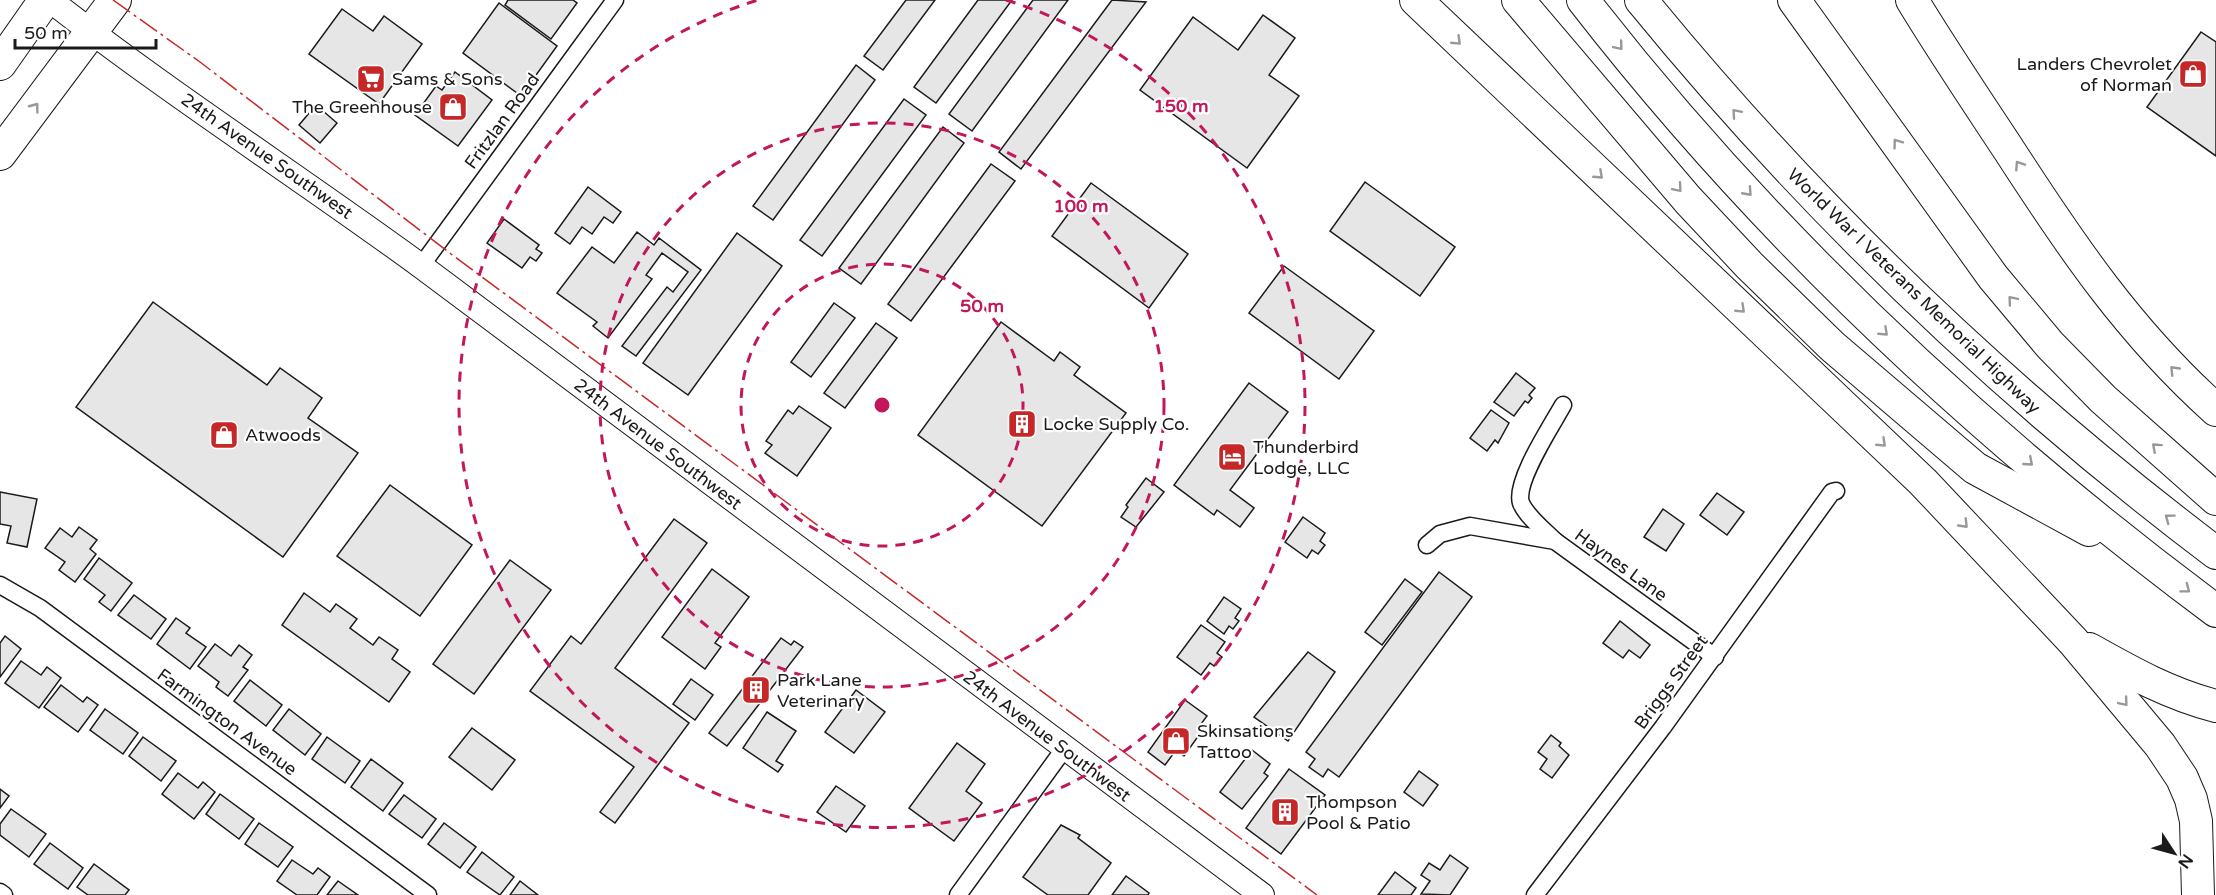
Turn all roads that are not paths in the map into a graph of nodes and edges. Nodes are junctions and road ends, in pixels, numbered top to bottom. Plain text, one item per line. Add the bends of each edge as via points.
1 (45, 0) edge
2 (50, 0) edge
3 (115, 0) edge
4 (615, 0) edge
5 (1416, 0) edge
6 (1518, 0) edge
7 (1583, 0) edge
8 (1641, 0) edge
9 (1794, 0) edge
10 (1912, 0) edge
11 (91, 33) junction
12 (0, 64) edge
13 (0, 154) edge
14 (421, 266) junction
15 (1563, 405) dead end
16 (2216, 410) edge
17 (1836, 491) dead end
18 (2216, 499) edge
19 (1555, 541) junction
20 (1427, 545) dead end
21 (2216, 553) edge
22 (2156, 566) junction
23 (0, 585) edge
24 (2216, 611) edge
25 (2073, 640) junction
26 (1715, 657) junction
27 (2216, 706) edge
28 (1064, 749) junction
29 (0, 892) edge
30 (4, 895) edge
31 (428, 895) edge
32 (958, 895) edge
33 (1262, 895) edge
34 (1535, 895) edge
35 (2198, 895) edge

1 - 12 highway
2 - 11 main road, 24th Avenue Southwest
3 - 11 highway
4 - 14 street, Fritzlan Road
5 -> 25 highway via 1923,482
6 -> 22 highway via 1688,200 1832,346 1975,468
7 -> 22 highway via 1684,123 1781,230 1869,318 2033,466
21 -> 8 highway, World War I Veterans Memorial Highway via 2084,450 1946,327 1766,147
18 -> 9 highway via 2103,399 2050,345 1993,277
16 -> 10 highway via 2146,342 2109,298
13 -> 11 highway
11 - 14 main road, 24th Avenue Southwest
14 - 28 main road, 24th Avenue Southwest
15 - 19 street via 1525,475 1520,492 1526,512
17 - 26 street, Briggs Street
19 - 20 street, Haynes Lane via 1470,526 1440,534
19 - 26 street, Haynes Lane
22 -> 24 highway
23 - 31 street, Farmington Avenue via 40,608
25 - 27 highway via 2150,683
25 -> 35 highway via 2160,745 2182,778 2196,820
26 - 34 street, Briggs Street
28 - 32 street
28 - 33 main road, 24th Avenue Southwest
29 - 30 street

